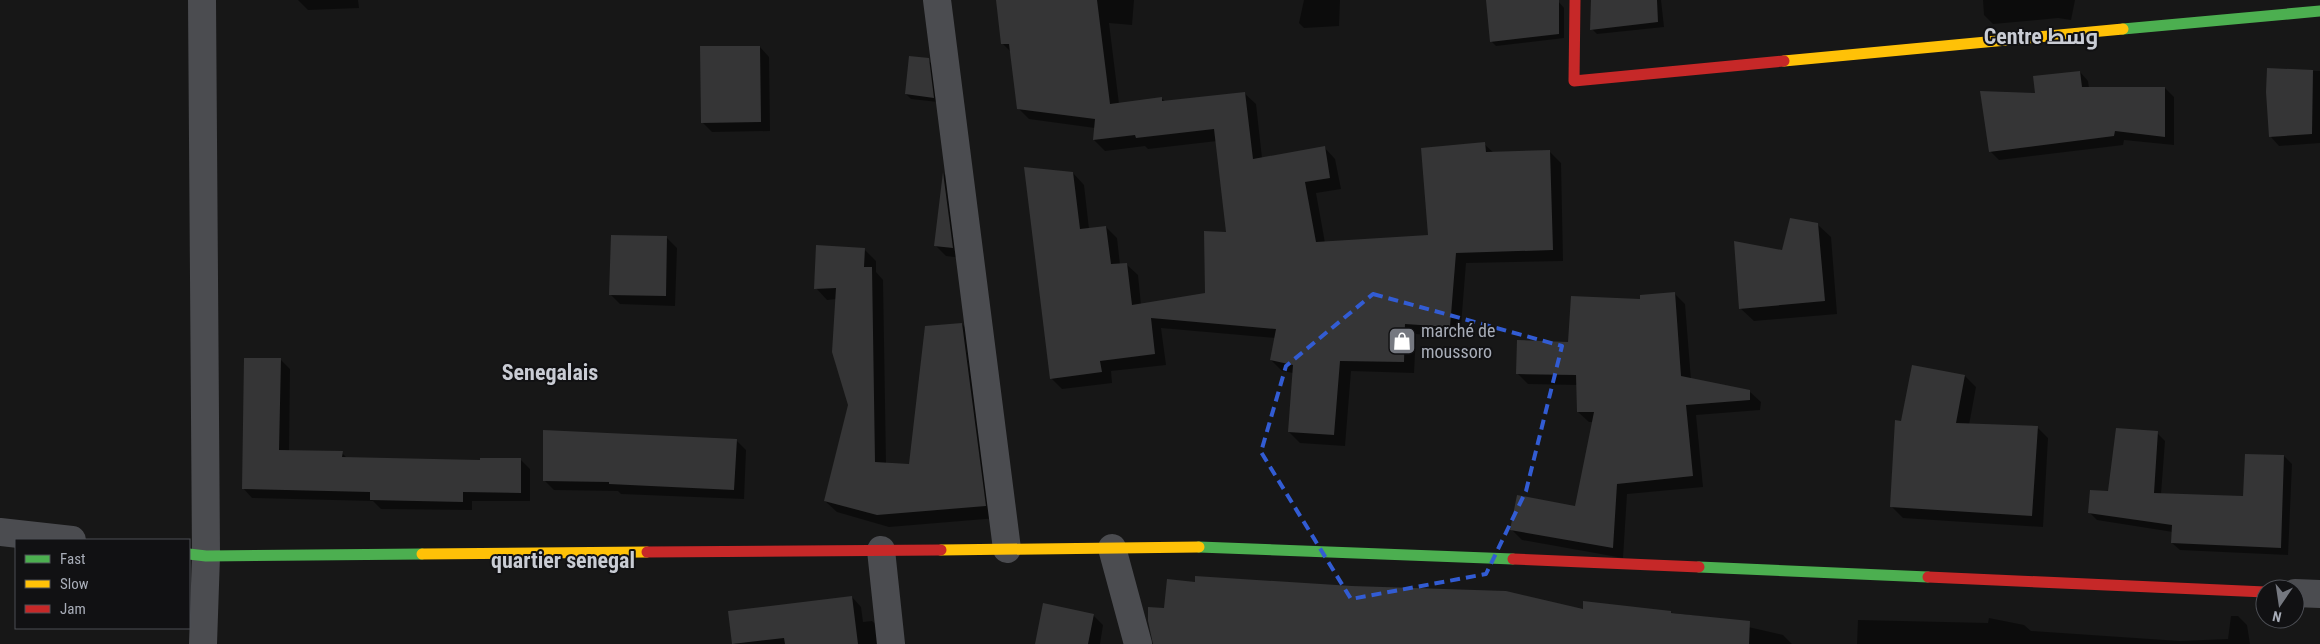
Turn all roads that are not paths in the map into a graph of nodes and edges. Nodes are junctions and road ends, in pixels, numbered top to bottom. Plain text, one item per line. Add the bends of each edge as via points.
1 (202, 0) edge
2 (937, 0) edge
3 (1575, 0) edge
4 (2320, 11) edge
5 (0, 532) edge
6 (63, 539) edge
7 (1112, 548) junction
8 (1007, 549) junction
9 (882, 550) junction
10 (197, 555) edge
11 (2255, 592) edge
12 (2305, 593) edge
13 (2320, 594) edge
14 (203, 644) edge
15 (891, 644) edge
16 (1138, 644) edge

1 - 10 street
2 - 8 street
3 - 4 street via 1574,81
5 - 6 street
7 - 8 street
7 - 11 street via 1230,547
7 - 16 street
8 - 9 street
9 - 10 street
9 - 15 street
10 - 14 street
12 - 13 street

